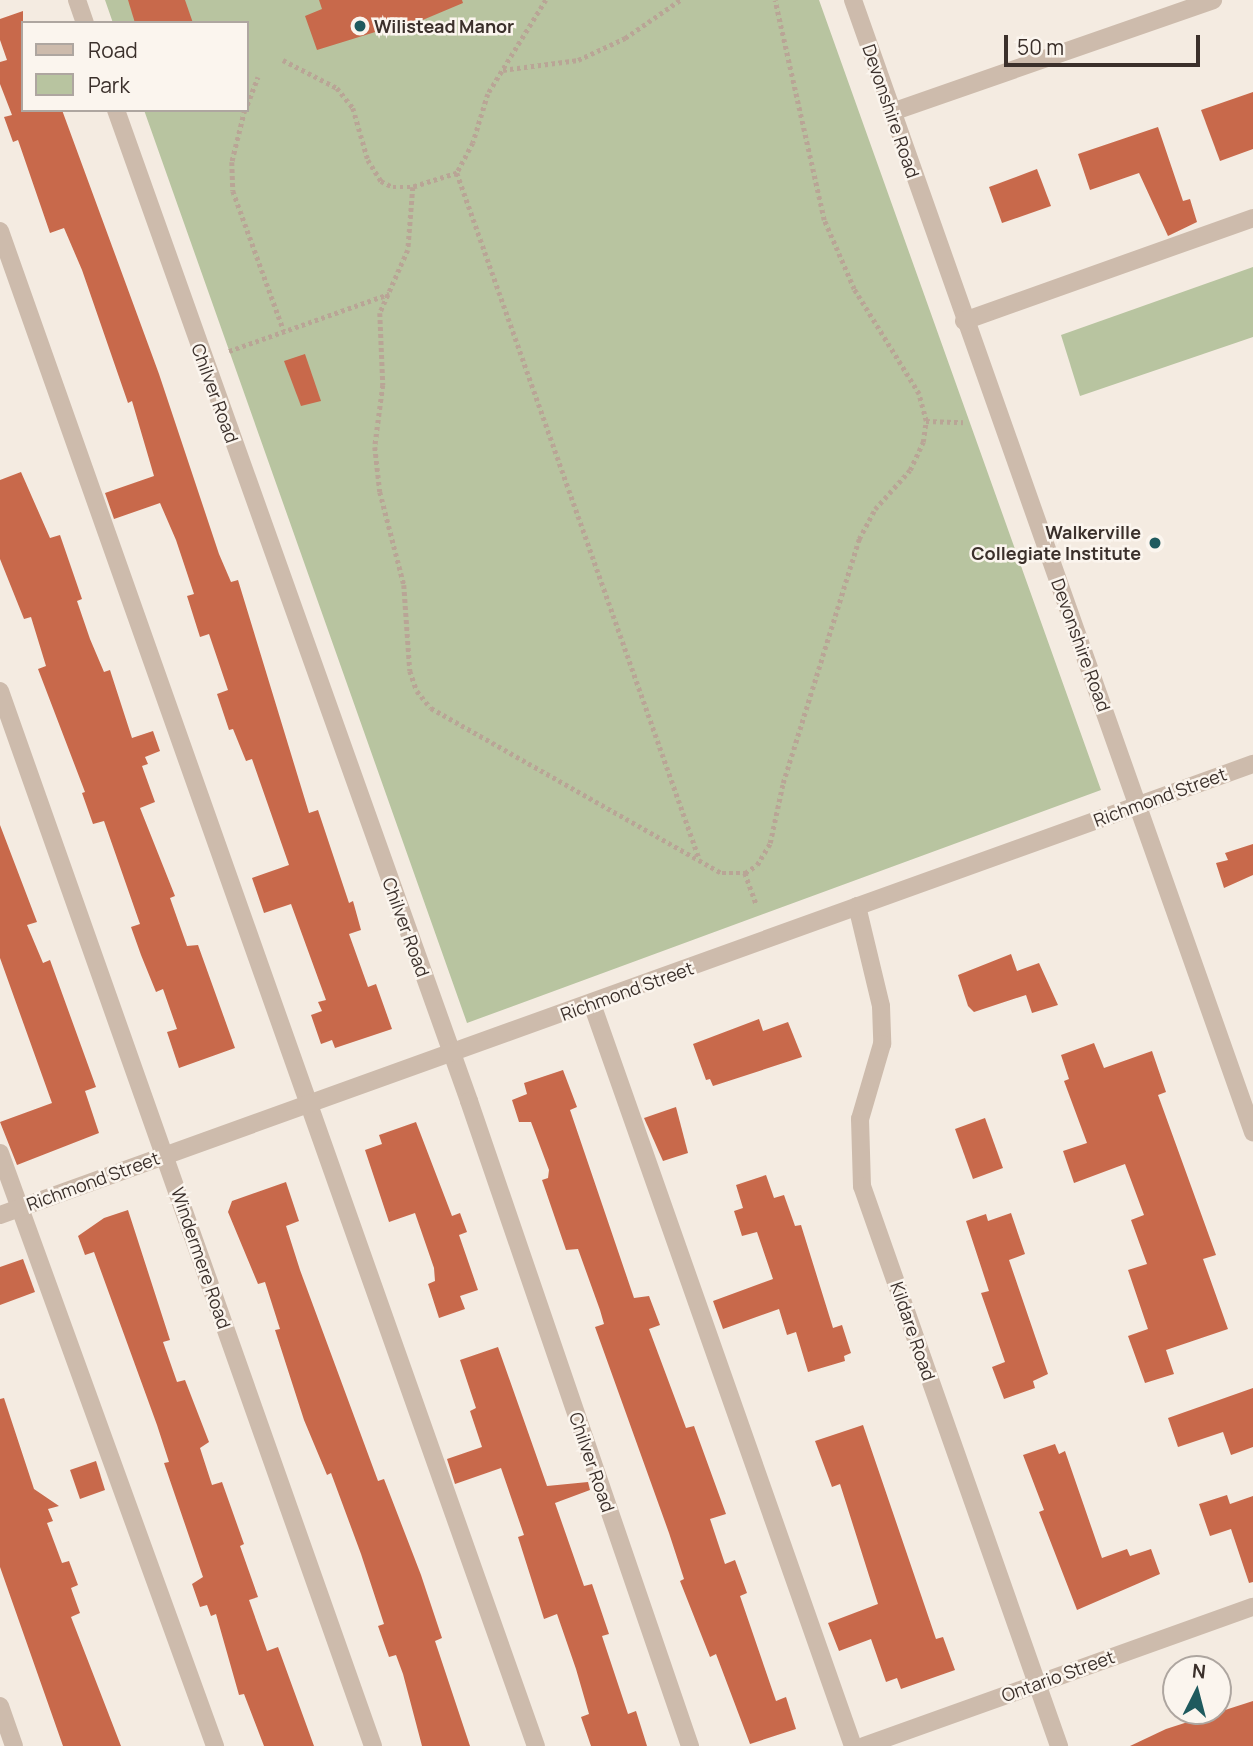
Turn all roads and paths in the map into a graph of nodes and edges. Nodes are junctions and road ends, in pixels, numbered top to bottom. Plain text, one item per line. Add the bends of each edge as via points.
1 (77, 0) edge
2 (546, 0) edge
3 (680, 0) edge
4 (775, 0) edge
5 (853, 0) edge
6 (1213, 0) edge
7 (84, 21) edge
8 (283, 60) dead end
9 (503, 70) junction
10 (258, 77) dead end
11 (248, 102) edge
12 (117, 112) edge
13 (244, 112) edge
14 (892, 112) junction
15 (457, 173) junction
16 (413, 187) junction
17 (1253, 218) edge
18 (0, 231) edge
19 (389, 294) junction
20 (964, 321) junction
21 (284, 331) junction
22 (229, 351) dead end
23 (926, 421) junction
24 (963, 422) dead end
25 (0, 691) edge
26 (1253, 764) edge
27 (1139, 805) junction
28 (699, 858) junction
29 (745, 873) junction
30 (756, 903) dead end
31 (857, 906) junction
32 (592, 1004) junction
33 (452, 1052) junction
34 (309, 1103) junction
35 (1253, 1132) edge
36 (0, 1153) edge
37 (164, 1155) junction
38 (23, 1206) junction
39 (0, 1214) edge
40 (1253, 1607) edge
41 (1037, 1684) junction
42 (0, 1706) edge
43 (14, 1746) edge
44 (215, 1746) edge
45 (373, 1746) edge
46 (536, 1746) edge
47 (690, 1746) edge
48 (853, 1746) edge
49 (864, 1746) edge
50 (1059, 1746) edge

1 - 7 street
2 - 9 path
3 - 9 path via 625,38 579,60
4 - 23 path via 824,220 854,289 919,394
5 - 14 street, Devonshire Road
6 - 14 street
8 - 16 path via 337,88 354,108 368,160 381,181 393,187
9 - 15 path via 488,94 473,143
10 - 11 path
12 - 33 street, Chilver Road
13 - 21 path via 232,162 233,191
14 - 20 street, Devonshire Road
15 - 16 path
15 - 28 path
16 - 19 path via 408,250
17 - 20 street
18 - 34 street
19 - 21 path
19 - 28 path via 380,313 383,385 375,447 380,492 404,585 410,671 417,691 431,708
20 - 27 street, Devonshire Road
21 - 22 path
23 - 24 path
23 - 29 path via 923,442 910,470 875,509 859,539 783,783 770,843 757,865
25 - 37 street, Windermere Road
26 - 27 street, Richmond Street
27 - 31 street, Richmond Street
27 - 35 street, Devonshire Road
28 - 29 path via 722,873
29 - 30 path
31 - 32 street, Richmond Street
31 - 41 street, Kildare Road via 881,1006 882,1044 860,1119 862,1186
32 - 33 street, Richmond Street
32 - 48 street
33 - 34 street, Richmond Street
33 - 47 street, Chilver Road
34 - 37 street, Richmond Street
34 - 46 street
36 - 38 street
37 - 38 street, Richmond Street
37 - 45 street, Windermere Road
38 - 39 street, Richmond Street
38 - 44 street
40 - 41 street, Ontario Street
41 - 49 street, Ontario Street
41 - 50 street, Kildare Road
42 - 43 street

